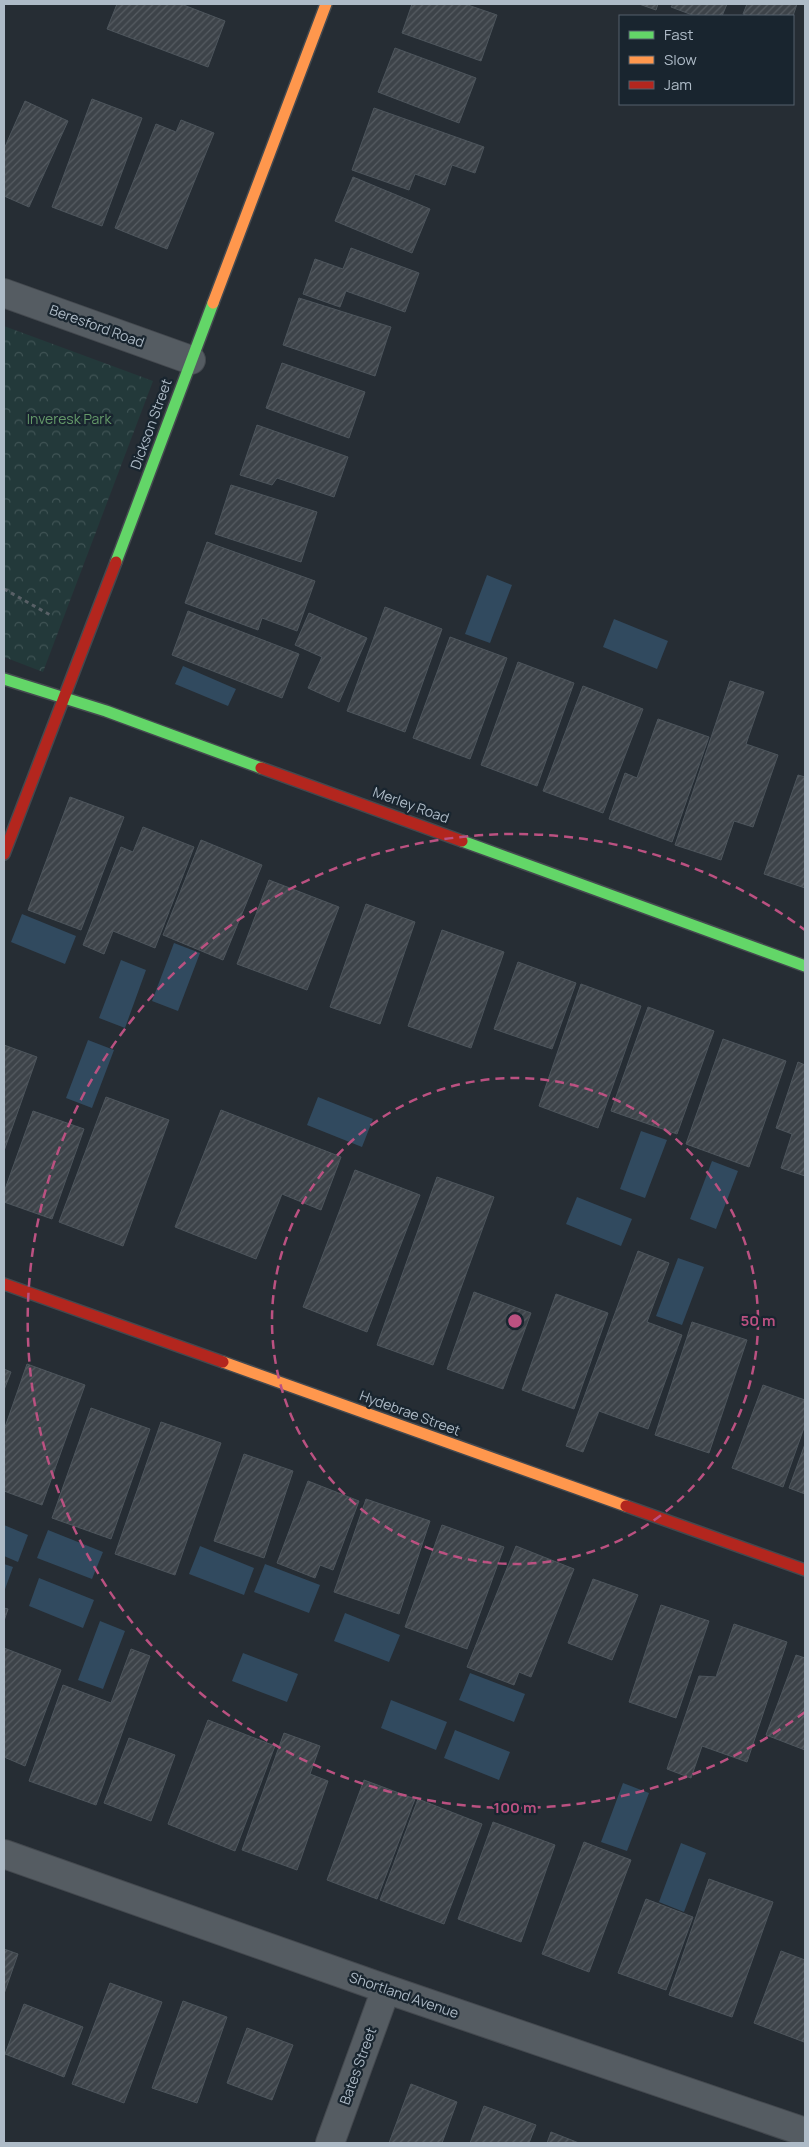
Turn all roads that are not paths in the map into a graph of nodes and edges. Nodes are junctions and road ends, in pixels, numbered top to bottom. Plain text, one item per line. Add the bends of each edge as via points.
1 (326, 4) edge
2 (4, 293) edge
3 (191, 360) junction
4 (4, 679) edge
5 (63, 699) junction
6 (4, 854) edge
7 (805, 966) edge
8 (4, 1284) edge
9 (805, 1570) edge
10 (4, 1854) edge
11 (386, 1989) junction
12 (805, 2132) edge
13 (330, 2143) edge

1 - 3 street, Dickson Street
2 - 3 street, Beresford Road
3 - 5 street, Dickson Street
4 - 5 street, Merley Road
5 - 6 street, Dickson Street
5 - 7 street, Merley Road via 106,711
8 - 9 street, Hydebrae Street
10 - 11 street, Shortland Avenue
11 - 12 street, Shortland Avenue
11 - 13 street, Bates Street

